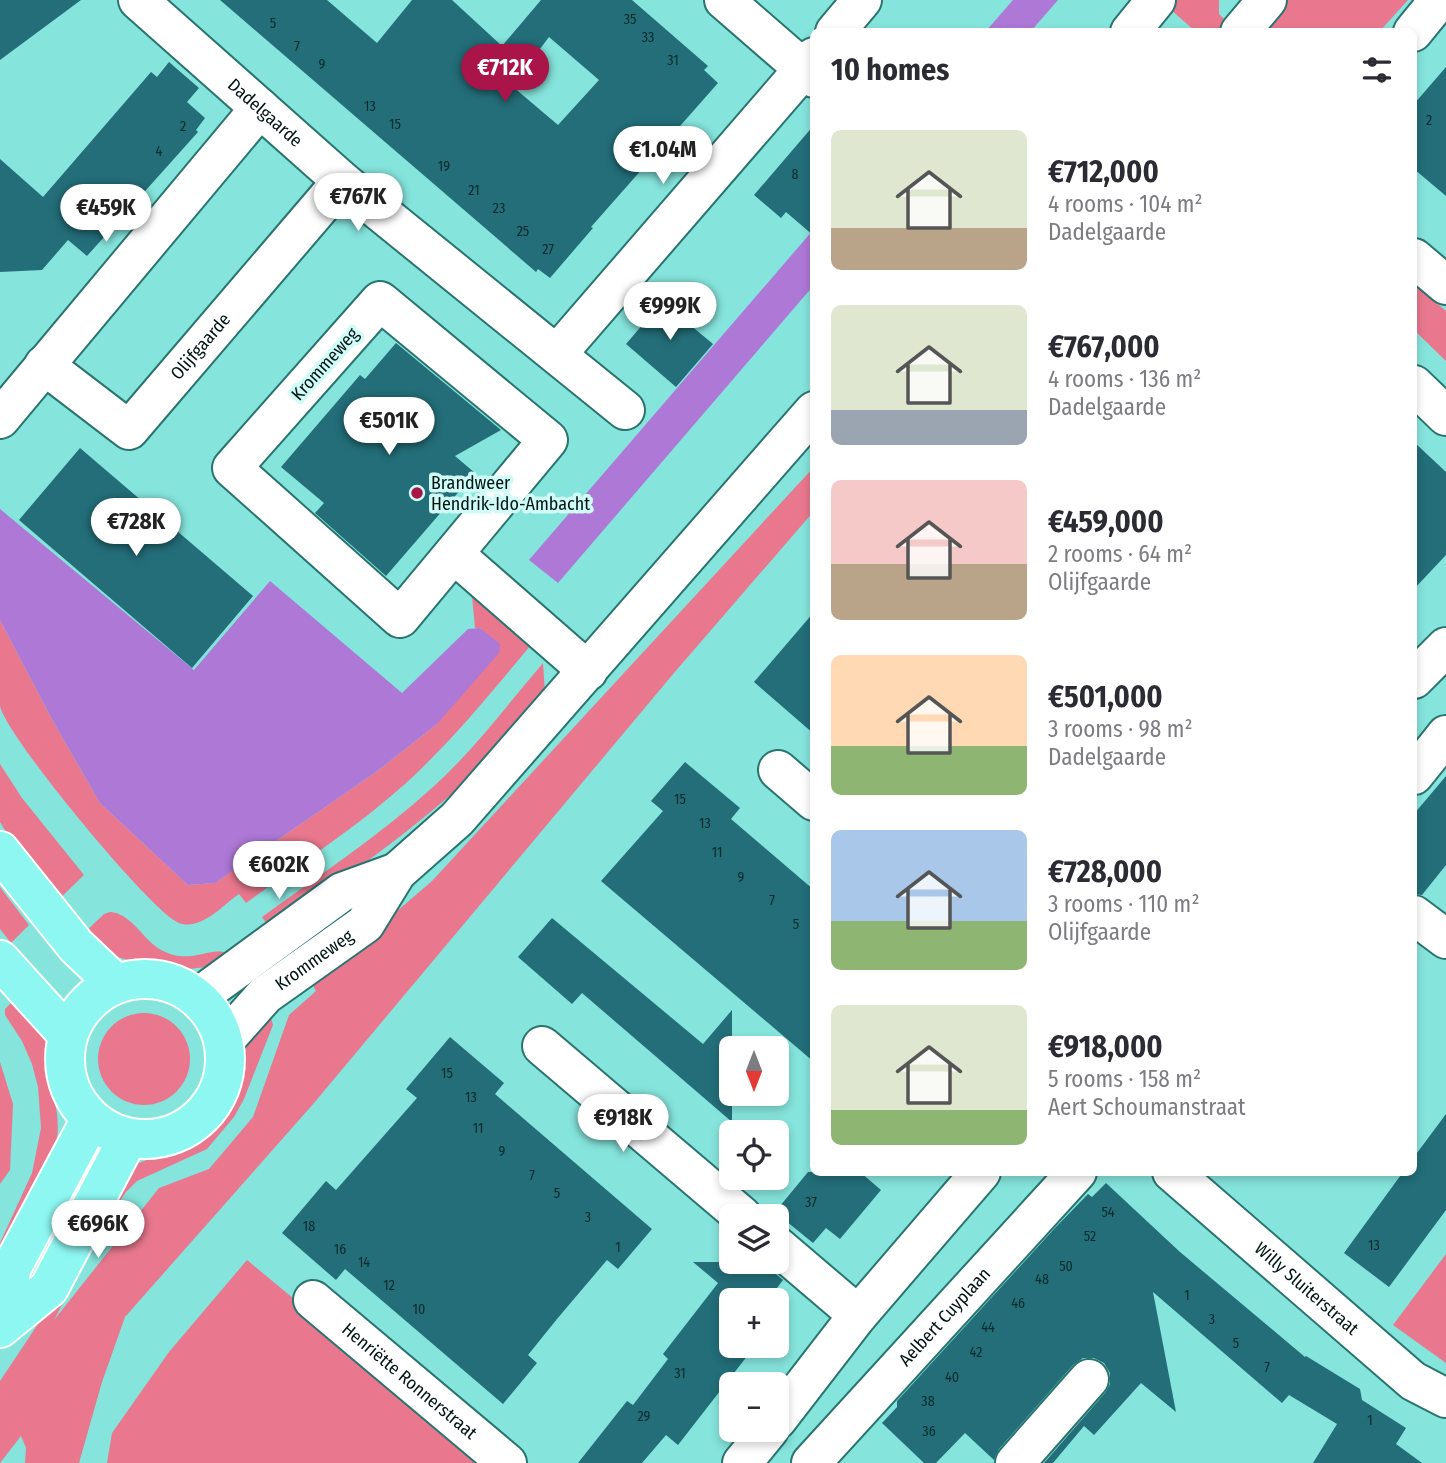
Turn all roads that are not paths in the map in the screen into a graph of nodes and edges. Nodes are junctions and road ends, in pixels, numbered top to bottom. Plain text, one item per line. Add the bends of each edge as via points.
1 (138, 0) edge
2 (724, 0) edge
3 (862, 0) edge
4 (1267, 0) edge
5 (1439, 0) edge
6 (838, 28) edge
7 (1243, 28) edge
8 (1416, 28) edge
9 (810, 68) edge
10 (260, 108) junction
11 (342, 181) junction
12 (1417, 261) edge
13 (1446, 285) edge
14 (557, 354) junction
15 (44, 365) junction
16 (1417, 388) edge
17 (625, 410) dead end
18 (810, 416) edge
19 (1446, 416) edge
20 (0, 419) edge
21 (454, 554) junction
22 (1446, 647) edge
23 (588, 671) junction
24 (1417, 676) edge
25 (1446, 735) edge
26 (778, 770) dead end
27 (1417, 771) edge
28 (810, 798) edge
29 (0, 851) edge
30 (397, 872) junction
31 (1417, 917) edge
32 (1446, 939) edge
33 (0, 960) edge
34 (116, 984) junction
35 (197, 998) junction
36 (68, 1035) junction
37 (224, 1041) junction
38 (542, 1046) dead end
39 (91, 1119) junction
40 (128, 1138) junction
41 (978, 1176) edge
42 (1073, 1176) edge
43 (1177, 1176) edge
44 (728, 1204) edge
45 (789, 1256) edge
46 (313, 1300) dead end
47 (859, 1315) junction
48 (0, 1326) edge
49 (1088, 1379) dead end
50 (1446, 1398) edge
51 (789, 1404) edge
52 (770, 1442) edge
53 (507, 1463) edge
54 (802, 1463) edge
55 (811, 1463) edge
56 (1015, 1463) edge

1 - 10 street, Dadelgaarde
2 - 9 street
3 - 6 street
4 - 7 street
5 - 8 street
9 - 14 street
10 - 11 street, Dadelgaarde
10 - 15 street
11 - 14 street, Dadelgaarde
11 - 15 street, Olijfgaarde via 129,430
12 - 13 street
14 - 17 street, Dadelgaarde
15 - 20 street
16 - 19 street
18 - 23 street, Krommeweg
21 - 21 street, Krommeweg via 400,618 232,468 380,301 548,440
21 - 23 street
22 - 24 street
23 - 30 street, Krommeweg via 457,819
25 - 27 street
26 - 28 street
29 - 34 main road via 76,946
30 - 35 street, Krommeweg via 342,892
30 - 37 street, Krommeweg via 365,924 265,995
31 - 32 street
33 - 36 main road
34 - 35 main road via 159,980
34 - 36 main road via 86,1004
35 - 37 main road via 214,1017
36 - 39 main road via 64,1057 67,1080
37 - 40 main road via 220,1089 208,1110 168,1136
38 - 44 street
39 - 40 main road
39 - 48 main road via 12,1267
40 - 48 main road via 49,1288
41 - 47 street
42 - 55 street, Aelbert Cuyplaan
43 - 50 street, Willy Sluiterstraat via 1413,1381
45 - 47 street
46 - 53 street, Henriëtte Ronnerstraat
47 - 51 street
49 - 56 street
52 - 54 street

